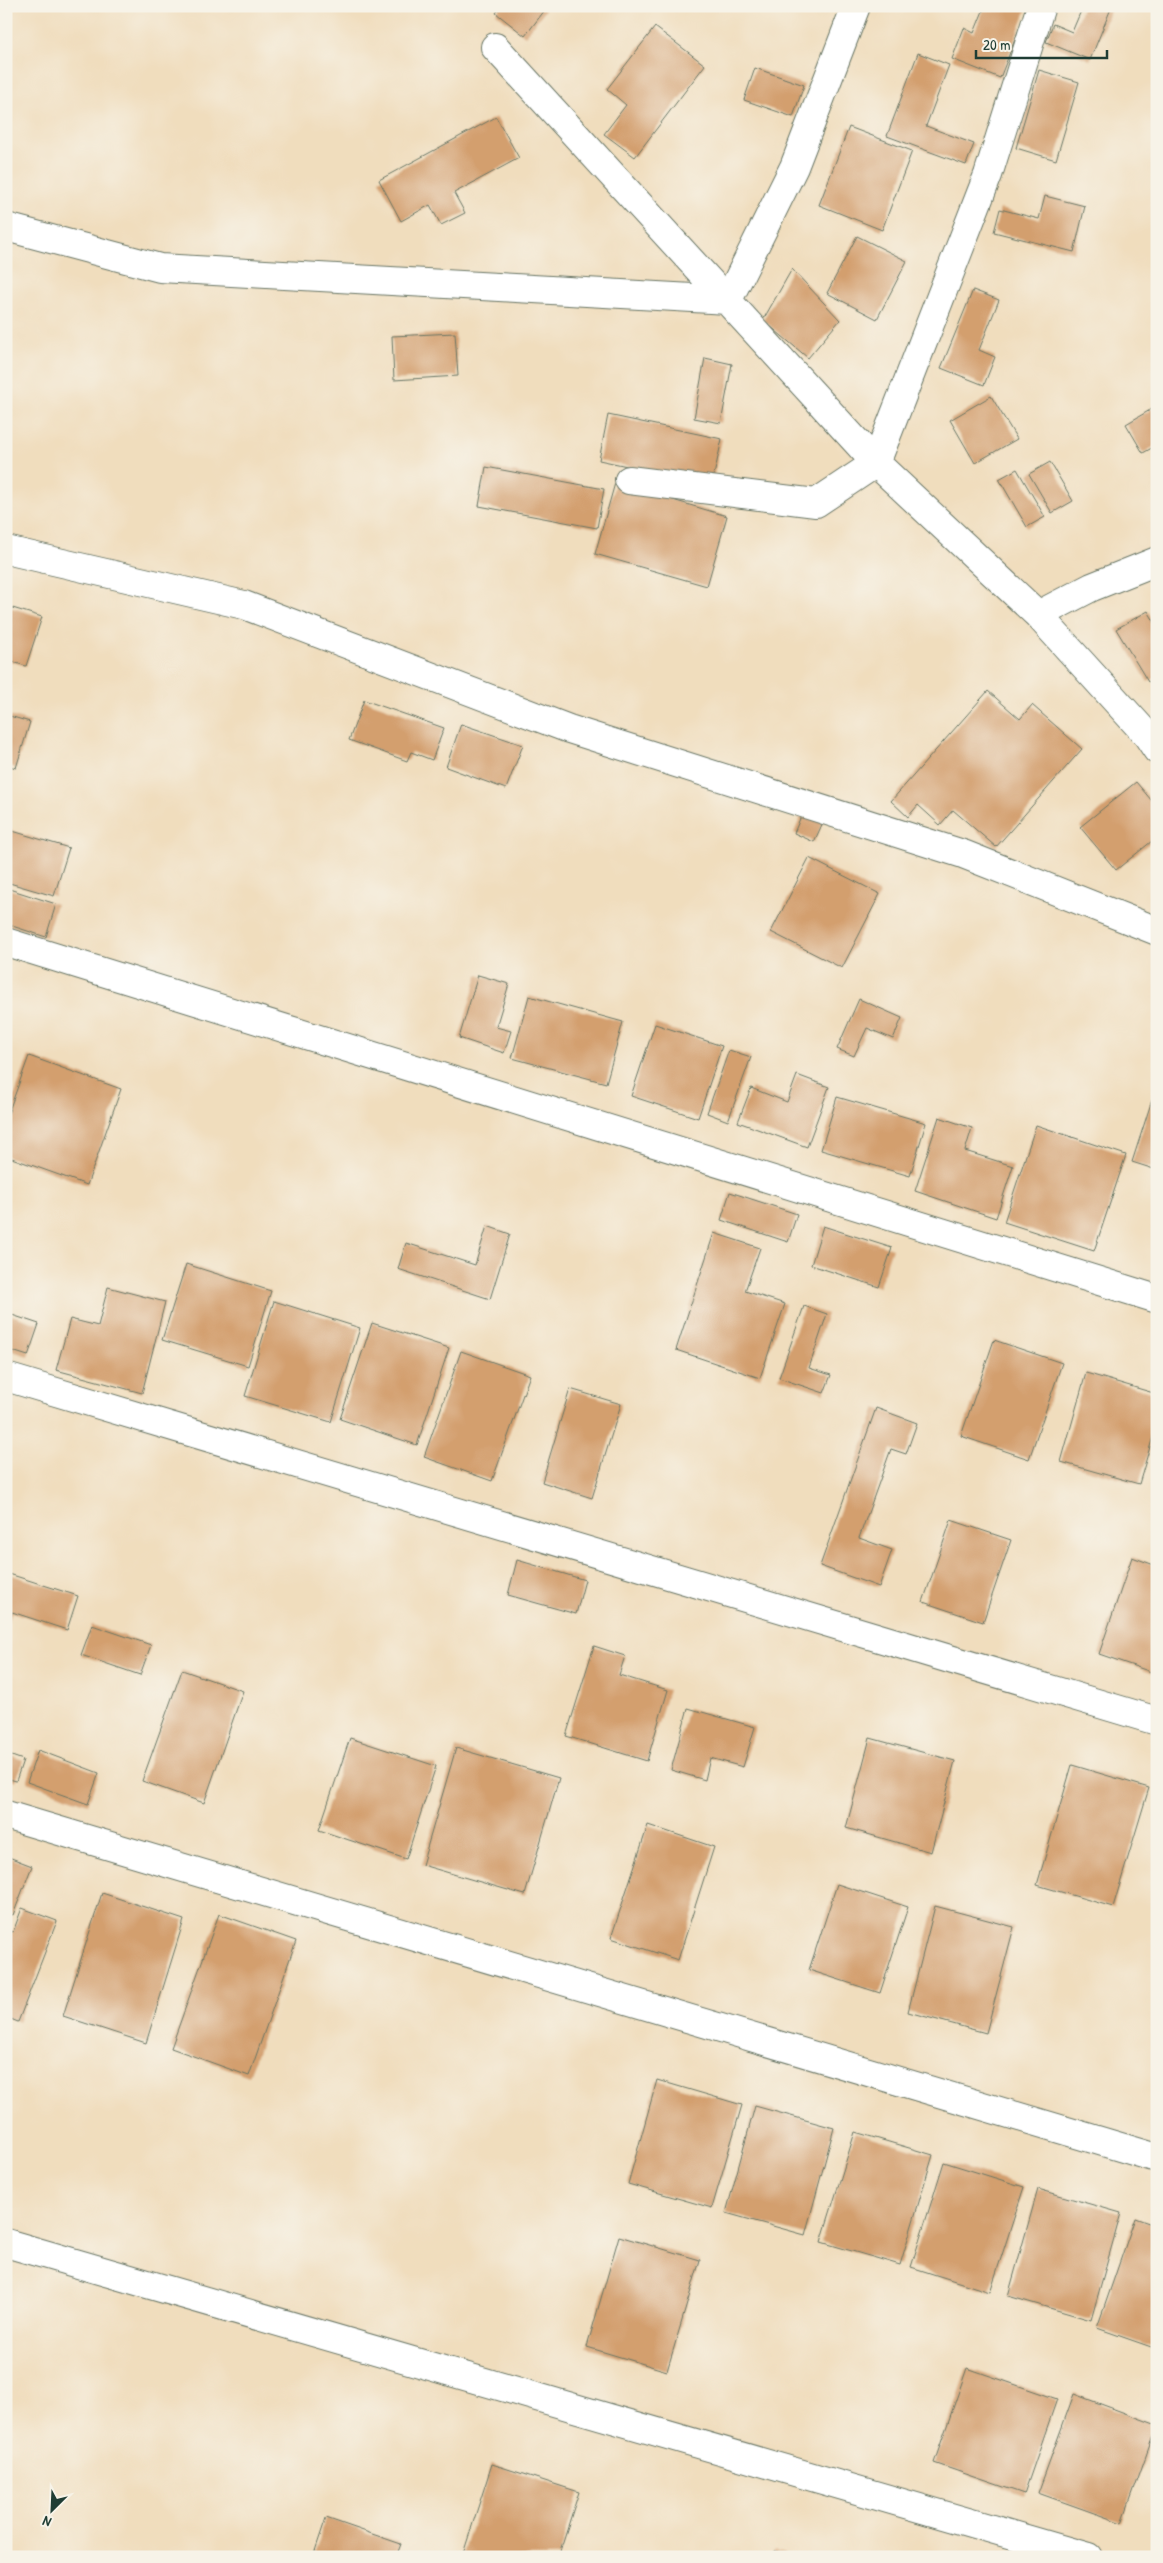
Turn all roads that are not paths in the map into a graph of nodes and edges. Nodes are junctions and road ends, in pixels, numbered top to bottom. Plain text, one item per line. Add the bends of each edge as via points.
1 (856, 6) edge
2 (1041, 6) edge
3 (495, 47) dead end
4 (6, 227) edge
5 (728, 300) junction
6 (876, 463) junction
7 (629, 480) dead end
8 (6, 550) edge
9 (1157, 561) edge
10 (1038, 615) junction
11 (1157, 750) edge
12 (1157, 931) edge
13 (6, 942) edge
14 (1157, 1299) edge
15 (6, 1377) edge
16 (1157, 1721) edge
17 (6, 1815) edge
18 (1157, 2158) edge
19 (6, 2243) edge
20 (1088, 2557) edge

1 - 5 street via 794,167
2 - 6 street via 988,175
3 - 5 street
4 - 5 street via 160,268
5 - 6 street
6 - 7 street via 816,503
6 - 10 street
8 - 12 street via 244,605 569,729 963,854
9 - 10 street via 1092,587
10 - 11 street
13 - 14 street
15 - 16 street
17 - 18 street
19 - 20 street

